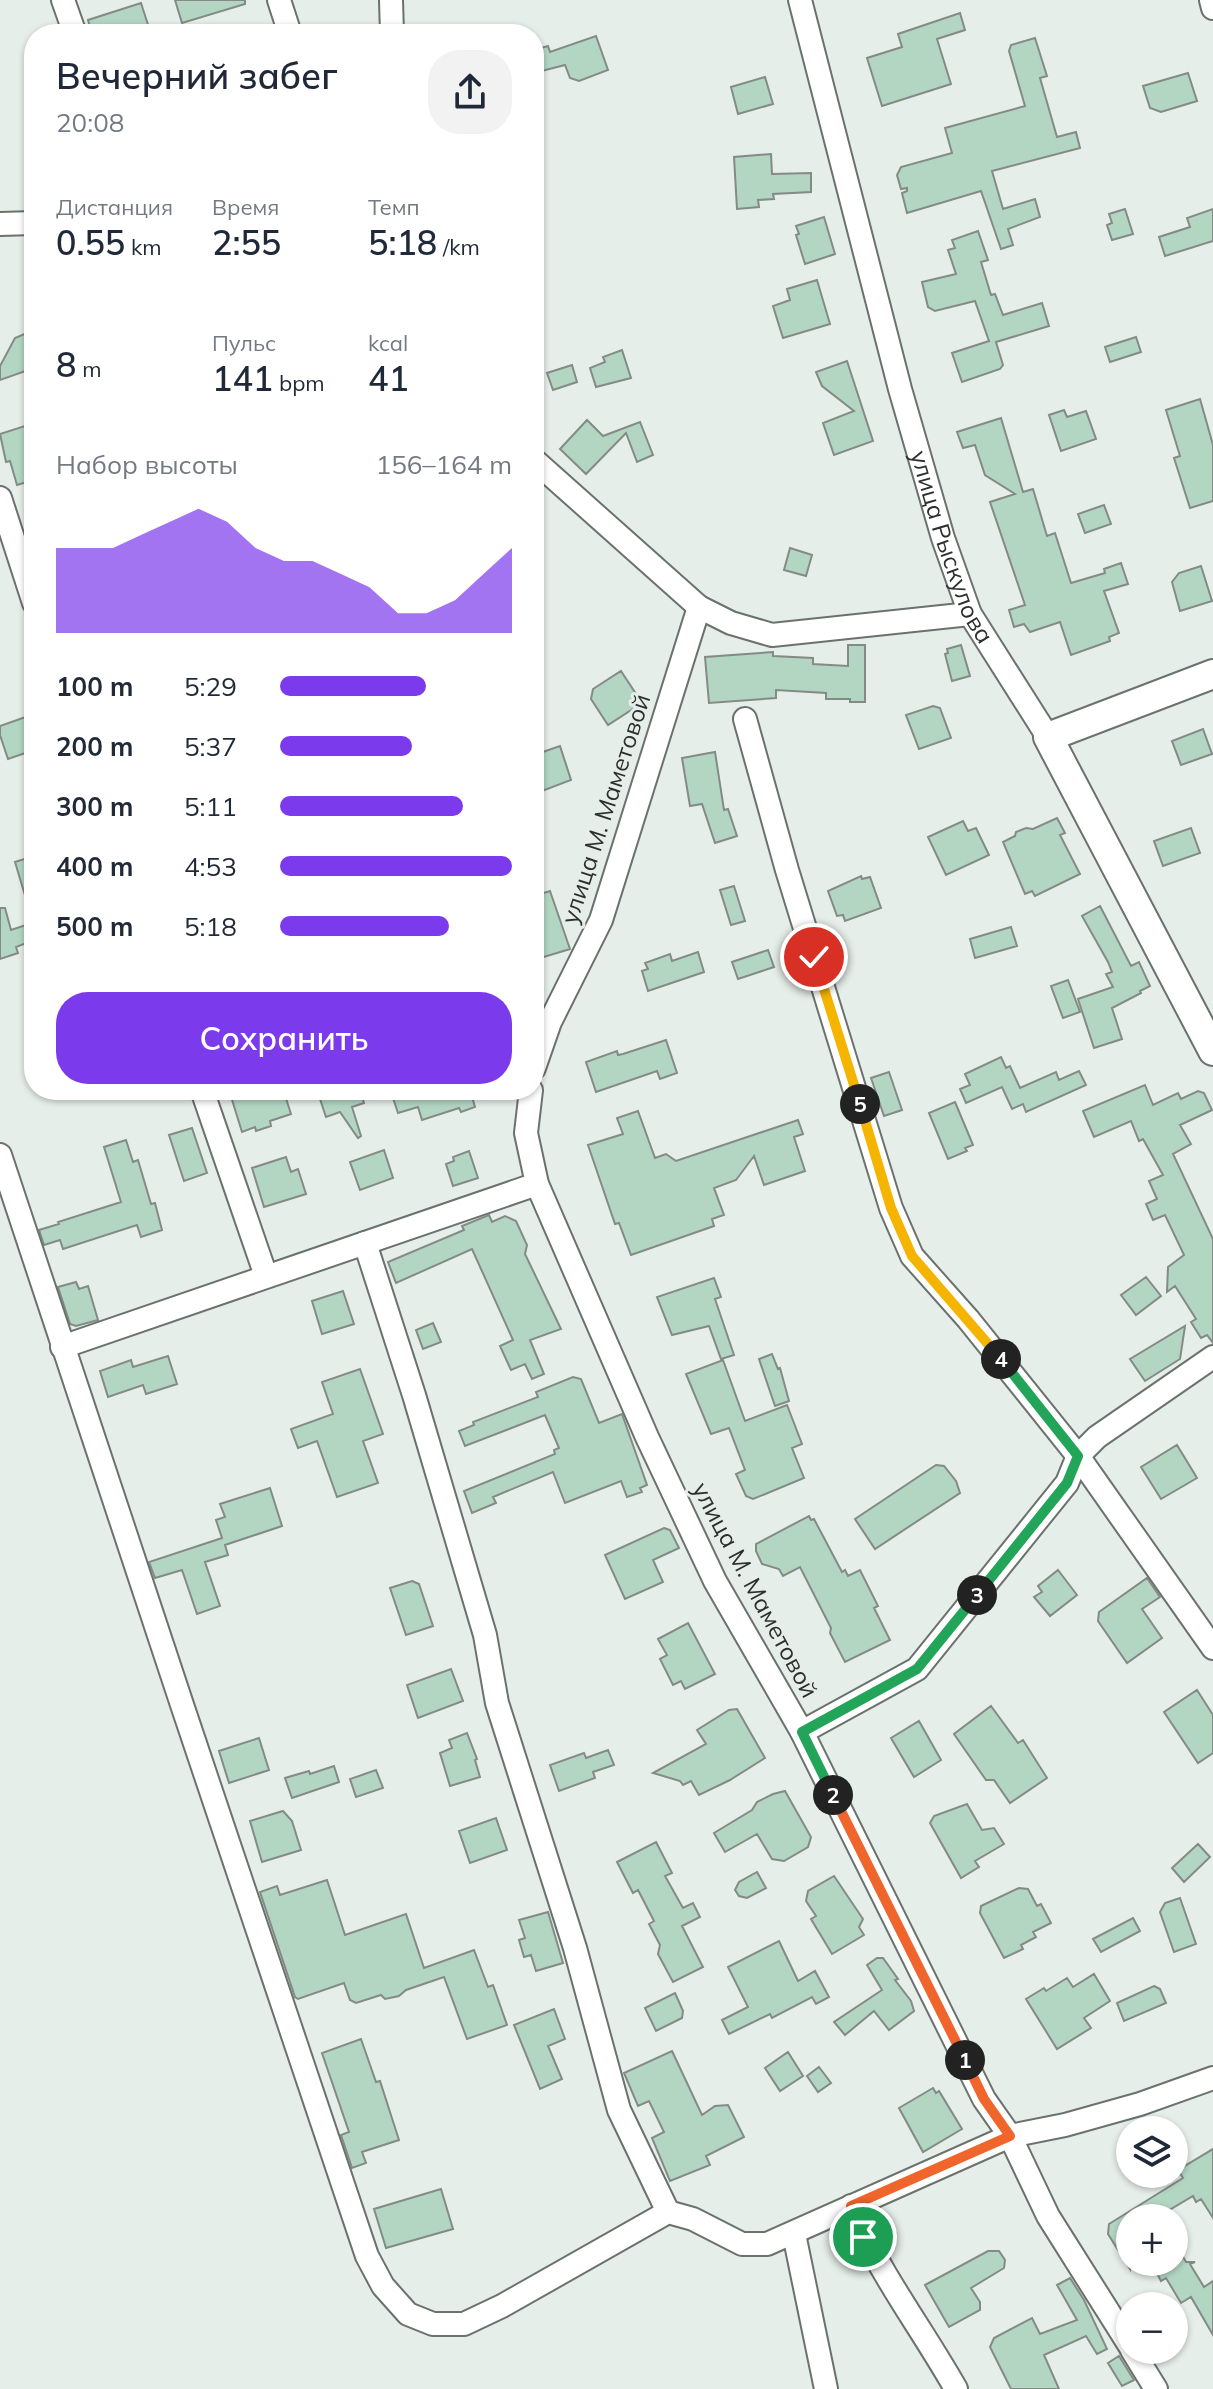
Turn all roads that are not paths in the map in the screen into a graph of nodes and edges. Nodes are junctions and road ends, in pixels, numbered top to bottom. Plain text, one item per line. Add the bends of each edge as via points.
1 (63, 0) edge
2 (279, 0) edge
3 (391, 0) edge
4 (800, 0) edge
5 (1211, 0) edge
6 (1213, 8) edge
7 (71, 24) edge
8 (287, 24) edge
9 (392, 24) edge
10 (24, 223) edge
11 (0, 224) edge
12 (544, 469) edge
13 (0, 498) edge
14 (24, 572) edge
15 (699, 607) junction
16 (970, 614) junction
17 (1213, 674) edge
18 (745, 719) dead end
19 (1048, 737) junction
20 (544, 1019) edge
21 (1213, 1051) edge
22 (205, 1100) edge
23 (530, 1100) edge
24 (0, 1155) edge
25 (537, 1184) junction
26 (365, 1243) junction
27 (266, 1276) junction
28 (62, 1347) junction
29 (1213, 1357) edge
30 (1078, 1456) junction
31 (1213, 1648) edge
32 (802, 1732) junction
33 (1213, 2078) edge
34 (1010, 2136) junction
35 (851, 2206) junction
36 (668, 2212) junction
37 (794, 2234) junction
38 (1116, 2324) edge
39 (1141, 2364) edge
40 (826, 2389) edge
41 (956, 2389) edge
42 (1156, 2389) edge

1 - 7 street
2 - 8 street
3 - 9 street
4 - 16 street, улица Рыскулова via 900,389
5 - 6 street
10 - 11 street
12 - 15 street
13 - 14 street
15 - 16 street via 772,635
15 - 20 street, улица М. Маметовой via 601,920
16 - 19 street, улица Рыскулова
17 - 19 street
18 - 30 street via 891,1208 912,1256
19 - 21 street, улица Рыскулова
22 - 27 street
23 - 25 street, улица М. Маметовой via 526,1133
24 - 28 street
25 - 26 street
25 - 32 street, улица М. Маметовой via 715,1581
26 - 27 street
26 - 36 street via 485,1635 497,1703 575,1948 619,2110
27 - 28 street
28 - 36 street via 367,2256 383,2286 408,2314 433,2324 464,2324
29 - 30 street via 1097,1437
30 - 31 street
30 - 32 street via 1067,1483 917,1669
32 - 34 street, улица М. Маметовой via 984,2099
33 - 34 street via 1140,2104
34 - 35 street
34 - 38 street, улица М. Маметовой via 1048,2216
35 - 37 street
35 - 41 street via 863,2237
36 - 37 street via 742,2244 767,2244
37 - 40 street
39 - 42 street, улица М. Маметовой

